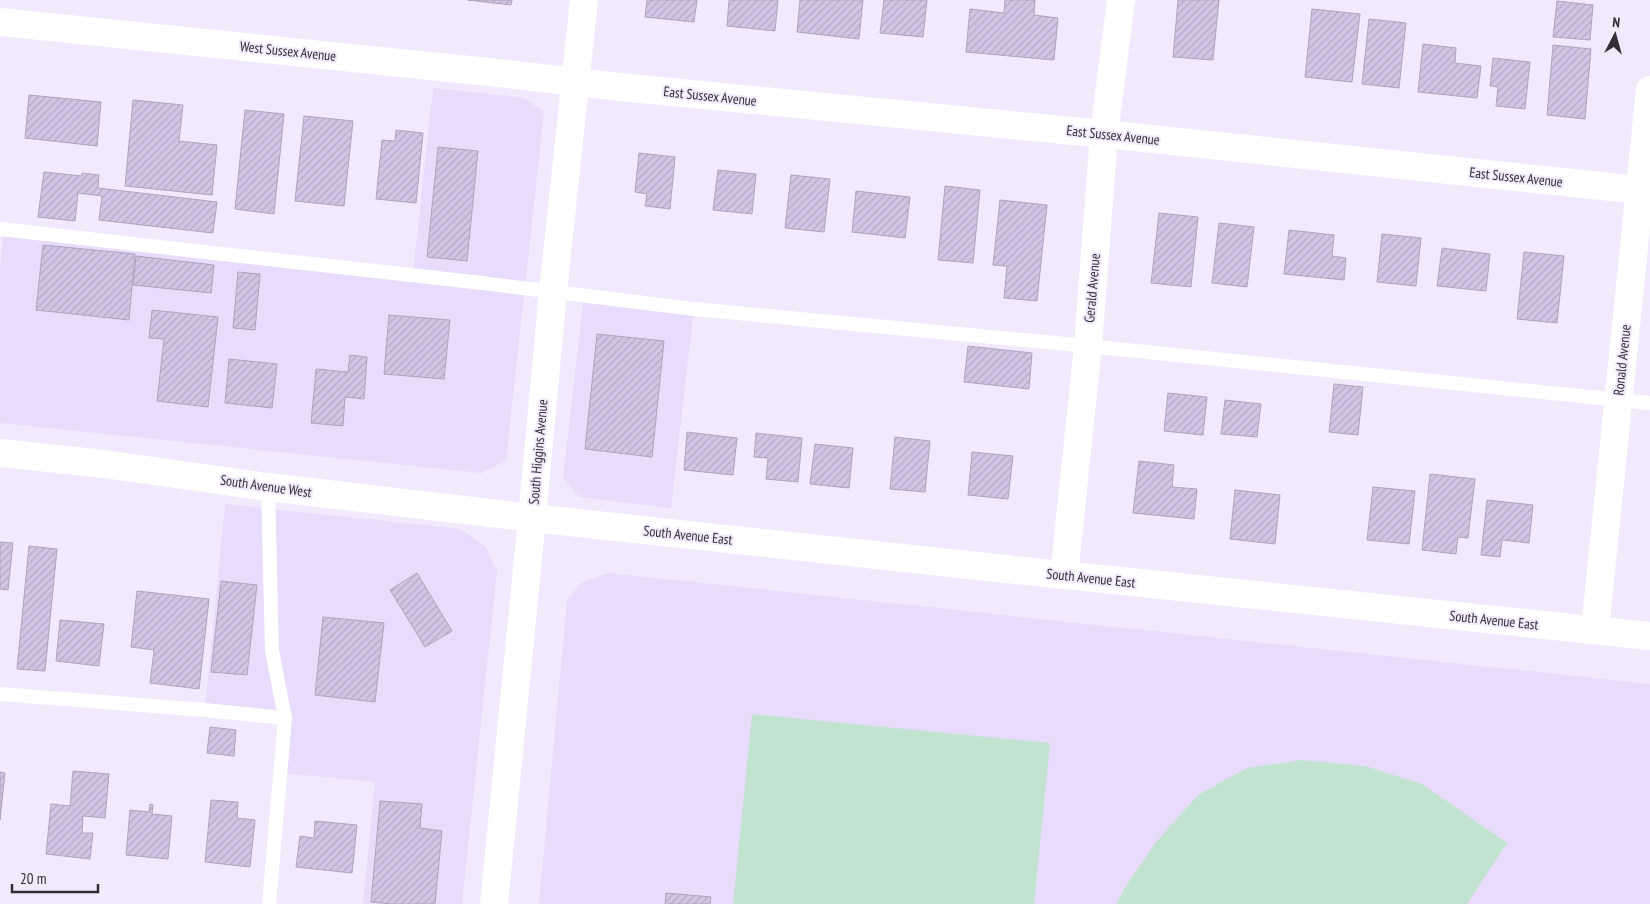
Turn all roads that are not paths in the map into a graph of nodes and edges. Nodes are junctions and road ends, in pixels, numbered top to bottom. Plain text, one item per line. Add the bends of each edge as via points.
1 (584, 0) edge
2 (1121, 0) edge
3 (0, 22) edge
4 (576, 83) junction
5 (1650, 90) edge
6 (1104, 134) junction
7 (1645, 190) edge
8 (0, 229) edge
9 (553, 292) junction
10 (1088, 346) junction
11 (1618, 400) junction
12 (1650, 404) edge
13 (0, 454) edge
14 (268, 487) junction
15 (532, 518) junction
16 (1064, 575) junction
17 (1595, 630) junction
18 (1650, 636) edge
19 (0, 694) edge
20 (285, 718) junction
21 (269, 904) edge
22 (494, 904) edge

1 - 4 street, South Higgins Avenue
2 - 6 street, Gerald Avenue
3 - 4 street, West Sussex Avenue
4 - 6 street, East Sussex Avenue
4 - 9 street, South Higgins Avenue
5 - 7 street, Ronald Avenue
6 - 7 street, East Sussex Avenue
6 - 10 street, Gerald Avenue
7 - 11 street, Ronald Avenue
8 - 9 lane
9 - 10 lane via 704,310
9 - 15 street, South Higgins Avenue
10 - 11 lane
10 - 16 street, Gerald Avenue
11 - 12 lane
11 - 17 street, Ronald Avenue
13 - 14 street, South Avenue West via 104,464
14 - 15 street, South Avenue West
14 - 20 lane via 272,651
15 - 16 street, South Avenue East
15 - 22 street, South Higgins Avenue
16 - 17 street, South Avenue East
17 - 18 street, South Avenue East
19 - 20 lane
20 - 21 lane

